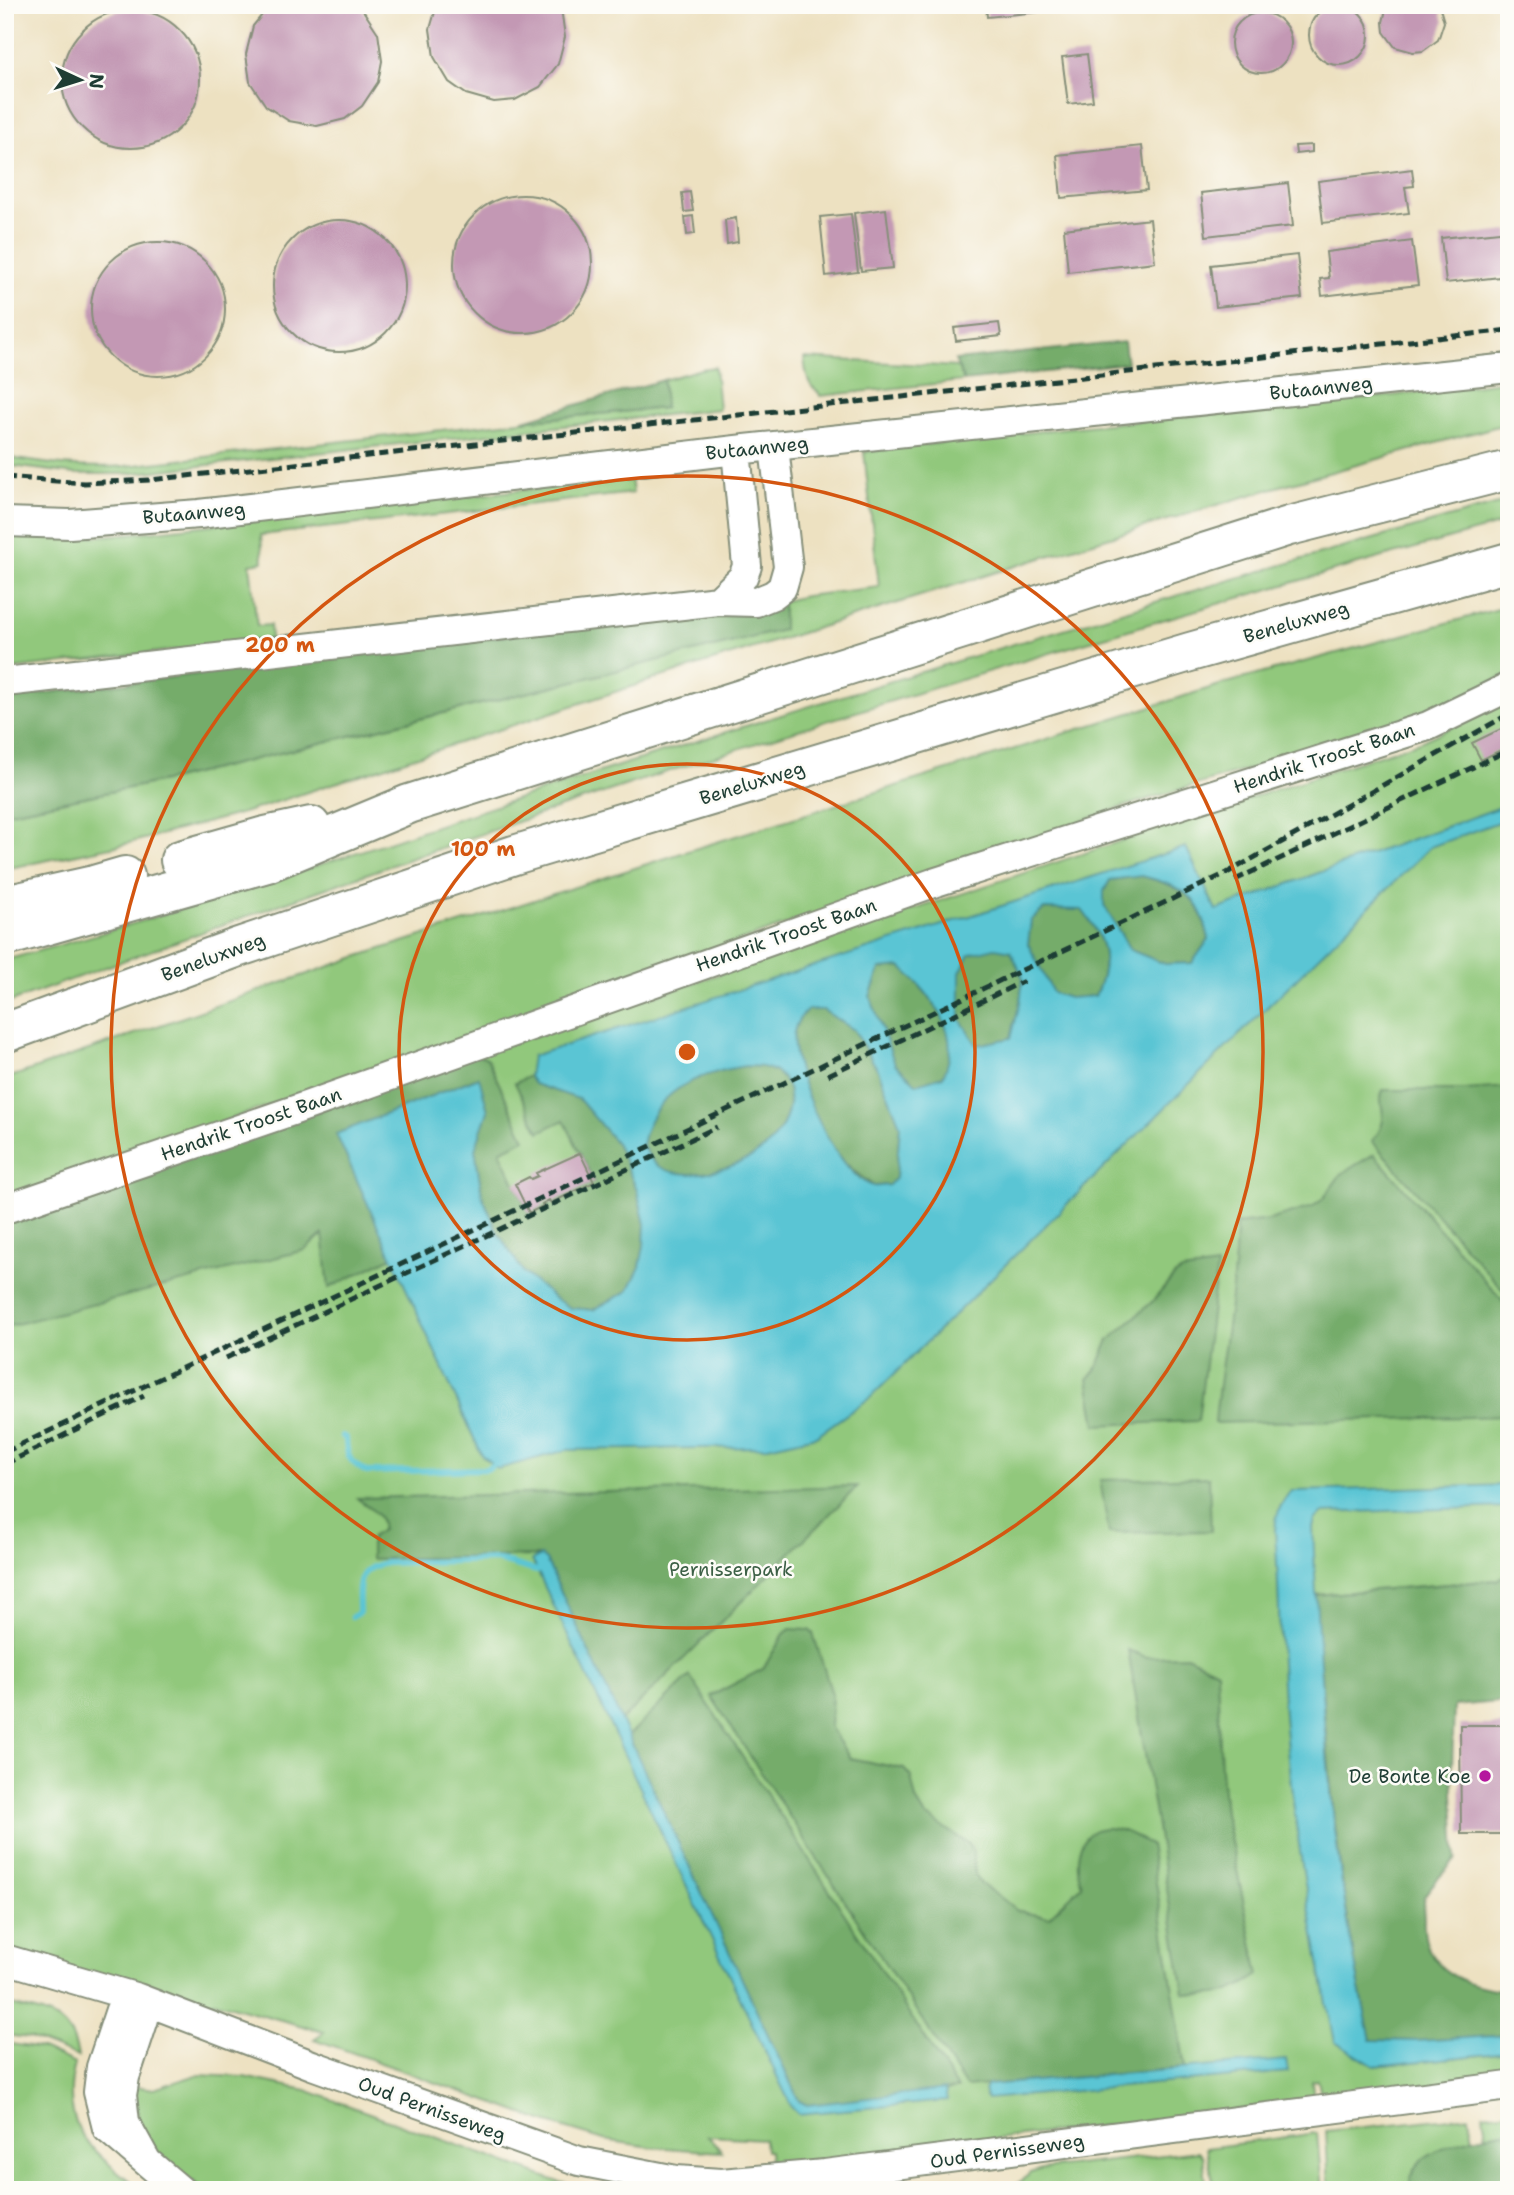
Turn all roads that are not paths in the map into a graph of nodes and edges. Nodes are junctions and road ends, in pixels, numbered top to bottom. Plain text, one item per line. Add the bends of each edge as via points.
1 (1509, 368) edge
2 (775, 447) junction
3 (736, 450) junction
4 (1509, 470) edge
5 (5, 522) edge
6 (1509, 562) edge
7 (718, 601) junction
8 (5, 682) edge
9 (1509, 687) edge
10 (409, 804) junction
11 (5, 905) edge
12 (5, 937) edge
13 (5, 1033) edge
14 (5, 1209) edge
15 (5, 1959) edge
16 (5, 1975) edge
17 (134, 2009) junction
18 (1509, 2086) edge
19 (180, 2190) edge

1 - 2 street, Butaanweg
2 - 3 street, Butaanweg
2 - 7 street via 788,567 782,588 756,602
3 - 5 street, Butaanweg via 199,514 70,524
3 - 7 street via 747,566 743,577
4 - 10 highway via 1289,526
6 - 13 highway, Beneluxweg via 1177,656 514,855 236,948
7 - 8 street
9 - 14 street, Hendrik Troost Baan via 1427,726 933,883
10 - 11 highway via 265,836 94,886
10 - 12 highway via 267,863
15 - 17 street, Oud Pernisseweg
16 - 17 street, Oud Pernisseweg
17 - 18 street, Oud Pernisseweg via 312,2065 579,2161 676,2180 722,2183 825,2175
17 - 19 street via 101,2067 98,2092 107,2128

